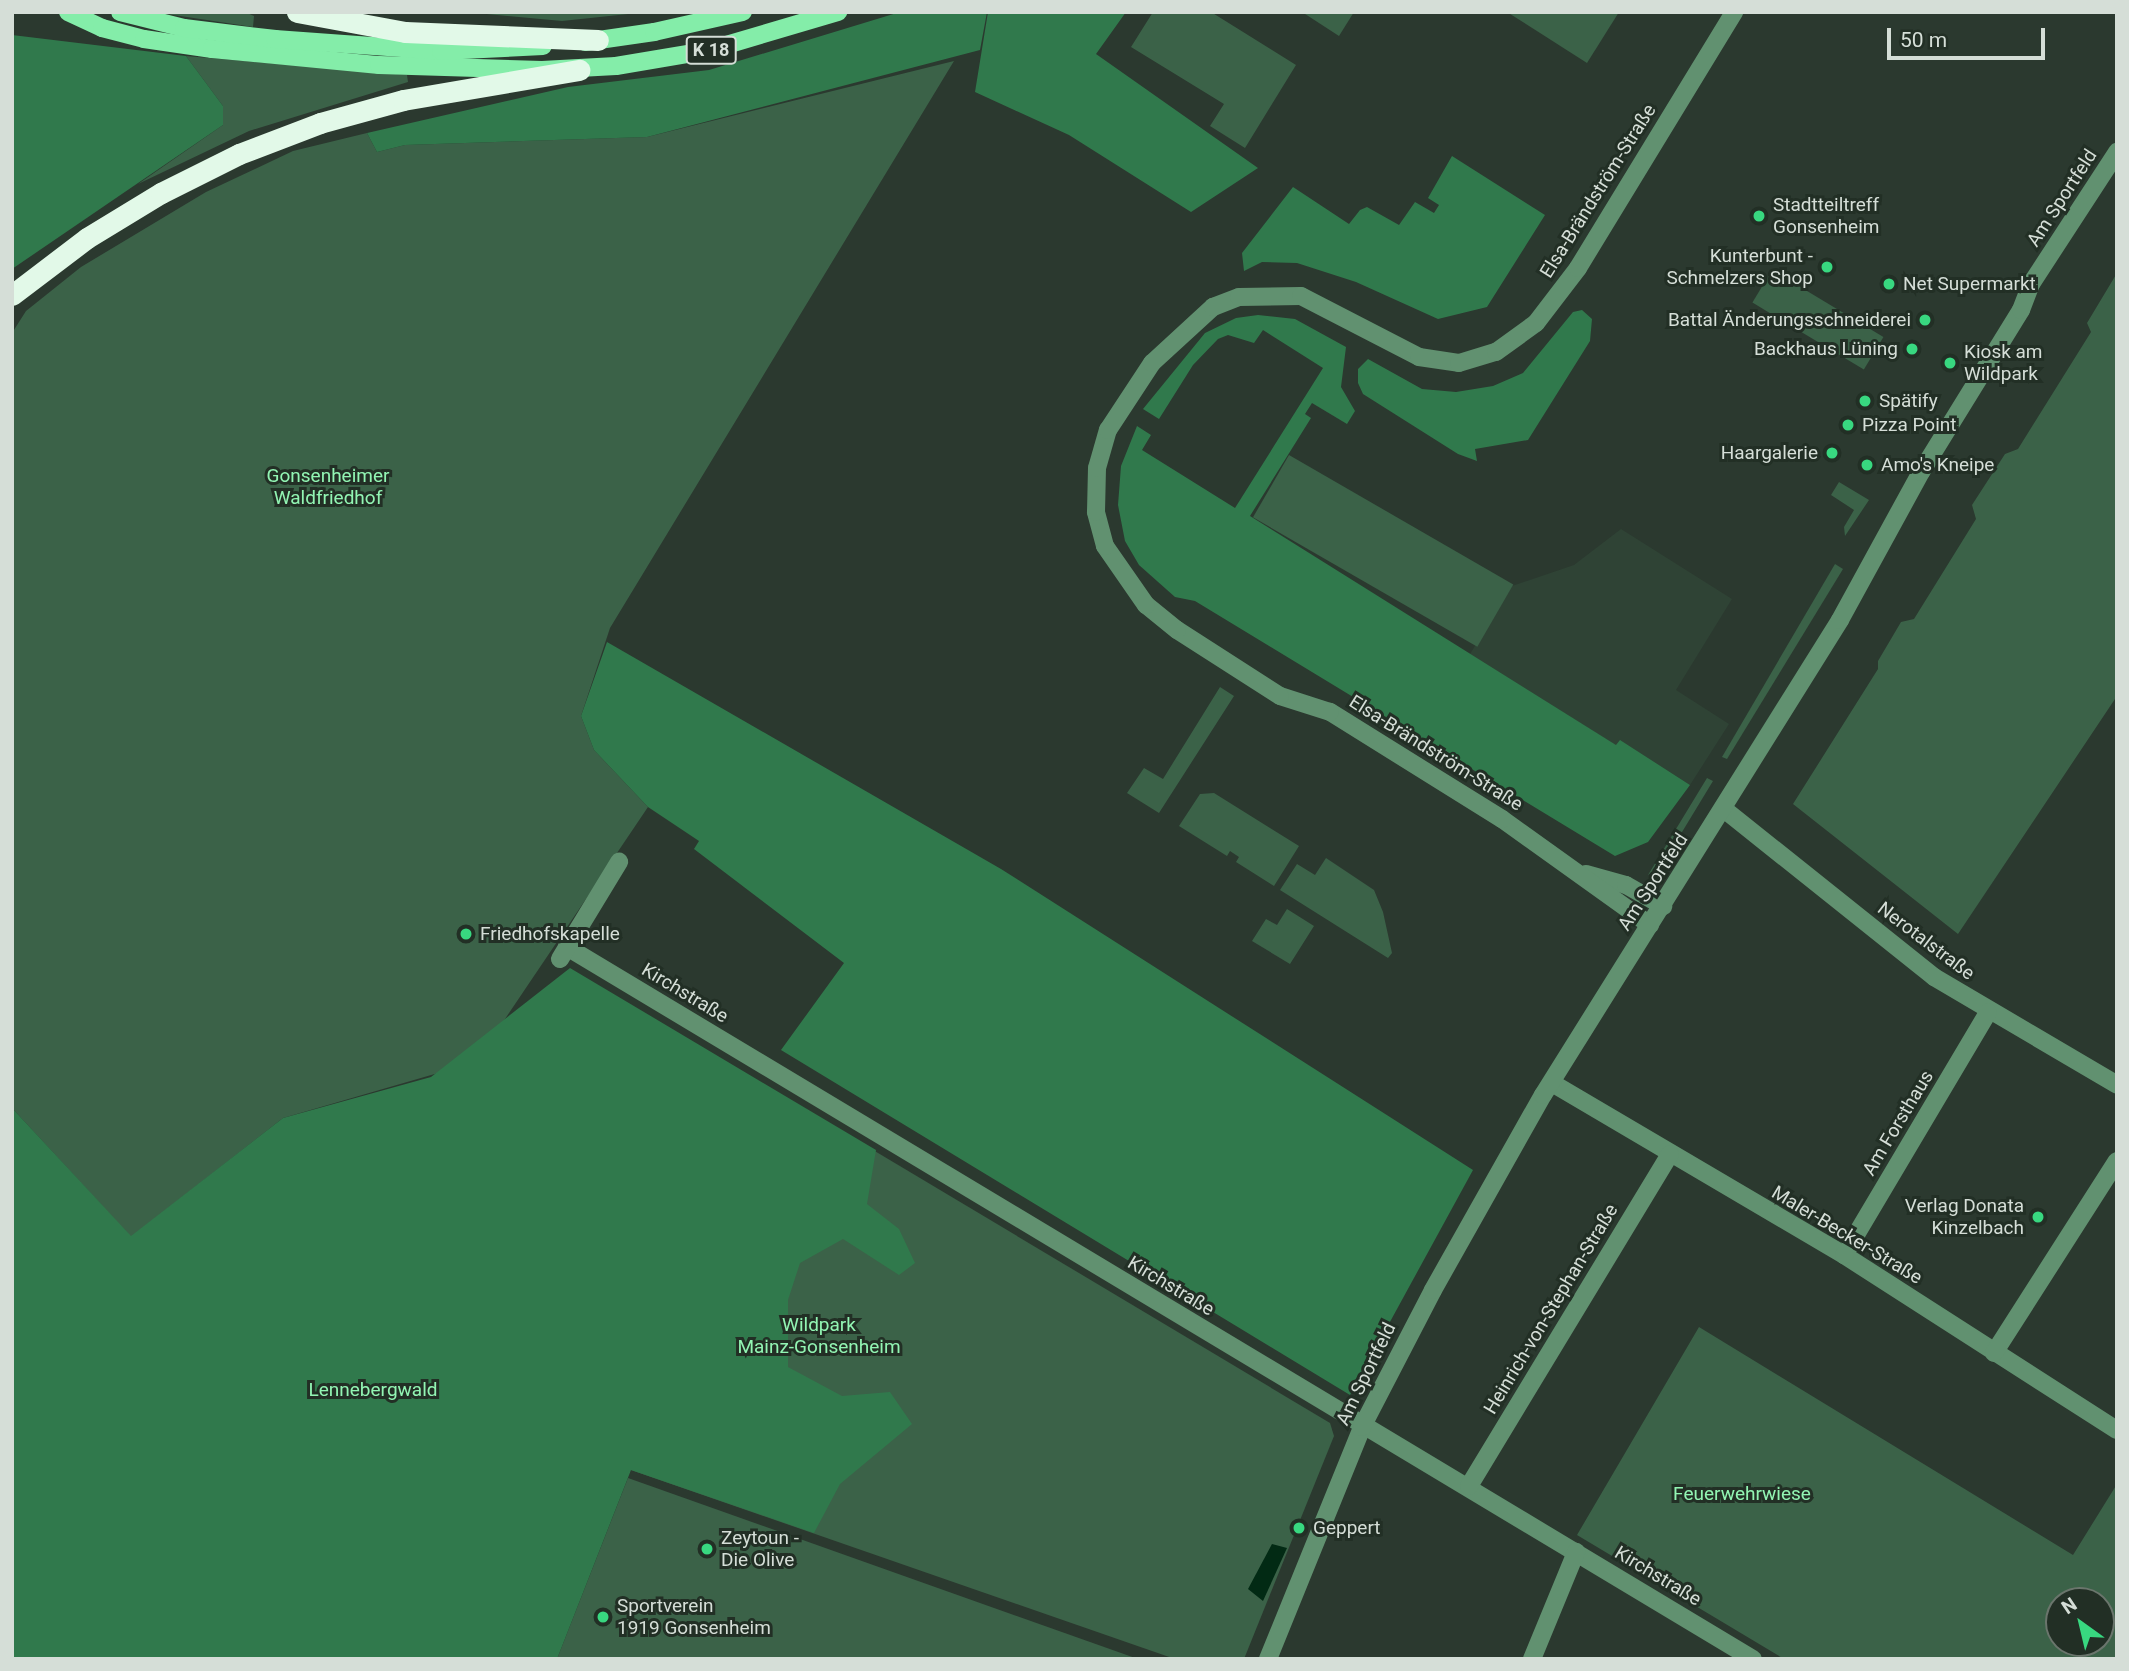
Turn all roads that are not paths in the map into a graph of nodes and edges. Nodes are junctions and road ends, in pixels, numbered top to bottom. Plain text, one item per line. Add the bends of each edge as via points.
1 (68, 12) edge
2 (120, 12) edge
3 (297, 12) edge
4 (743, 12) edge
5 (838, 12) edge
6 (1734, 12) edge
7 (598, 40) junction
8 (579, 70) junction
9 (2117, 152) edge
10 (12, 295) edge
11 (1724, 810) junction
12 (619, 862) dead end
13 (1577, 870) junction
14 (1662, 906) junction
15 (1650, 925) junction
16 (1988, 1012) junction
17 (1552, 1083) junction
18 (2117, 1085) edge
19 (1670, 1154) junction
20 (2117, 1161) edge
21 (1844, 1255) junction
22 (1994, 1353) junction
23 (1362, 1427) junction
24 (2117, 1430) edge
25 (1469, 1486) junction
26 (1576, 1552) junction
27 (1268, 1659) edge
28 (1532, 1659) edge
29 (1753, 1659) edge

1 - 8 main road via 134,36 212,49 379,65
2 - 7 main road via 184,28 441,51
3 - 7 highway via 405,32
4 - 7 main road, K 18
5 - 8 main road, K 18 via 706,51
6 - 13 street, Elsa-Brändström-Straße via 1578,268 1536,323 1496,352 1459,363 1419,357 1301,296 1239,297 1213,307 1152,363 1108,430 1097,468 1096,512 1105,546 1146,604 1177,630 1280,696 1330,712
8 - 10 highway via 403,100 320,123 239,155 161,192 88,238
9 - 11 street, Am Sportfeld via 2031,284 2021,310
11 - 14 street, Am Sportfeld
11 - 16 street, Nerotalstraße via 1934,977
12 - 23 street, Kirchstraße via 564,953
13 - 14 street, Elsa-Brändström-Straße via 1626,885
13 - 15 street, Elsa-Brändström-Straße
14 - 15 street, Am Sportfeld
15 - 17 street, Am Sportfeld
16 - 18 street, Nerotalstraße
16 - 21 street, Am Forsthaus
17 - 19 street, Maler-Becker-Straße
17 - 23 street, Am Sportfeld via 1433,1290
19 - 21 street, Maler-Becker-Straße
19 - 25 street, Heinrich-von-Stephan-Straße
20 - 22 street
21 - 22 street, Maler-Becker-Straße
22 - 24 street, Maler-Becker-Straße
23 - 25 street, Kirchstraße
23 - 27 street, Am Sportfeld
25 - 26 street, Kirchstraße
26 - 28 street
26 - 29 street, Kirchstraße

